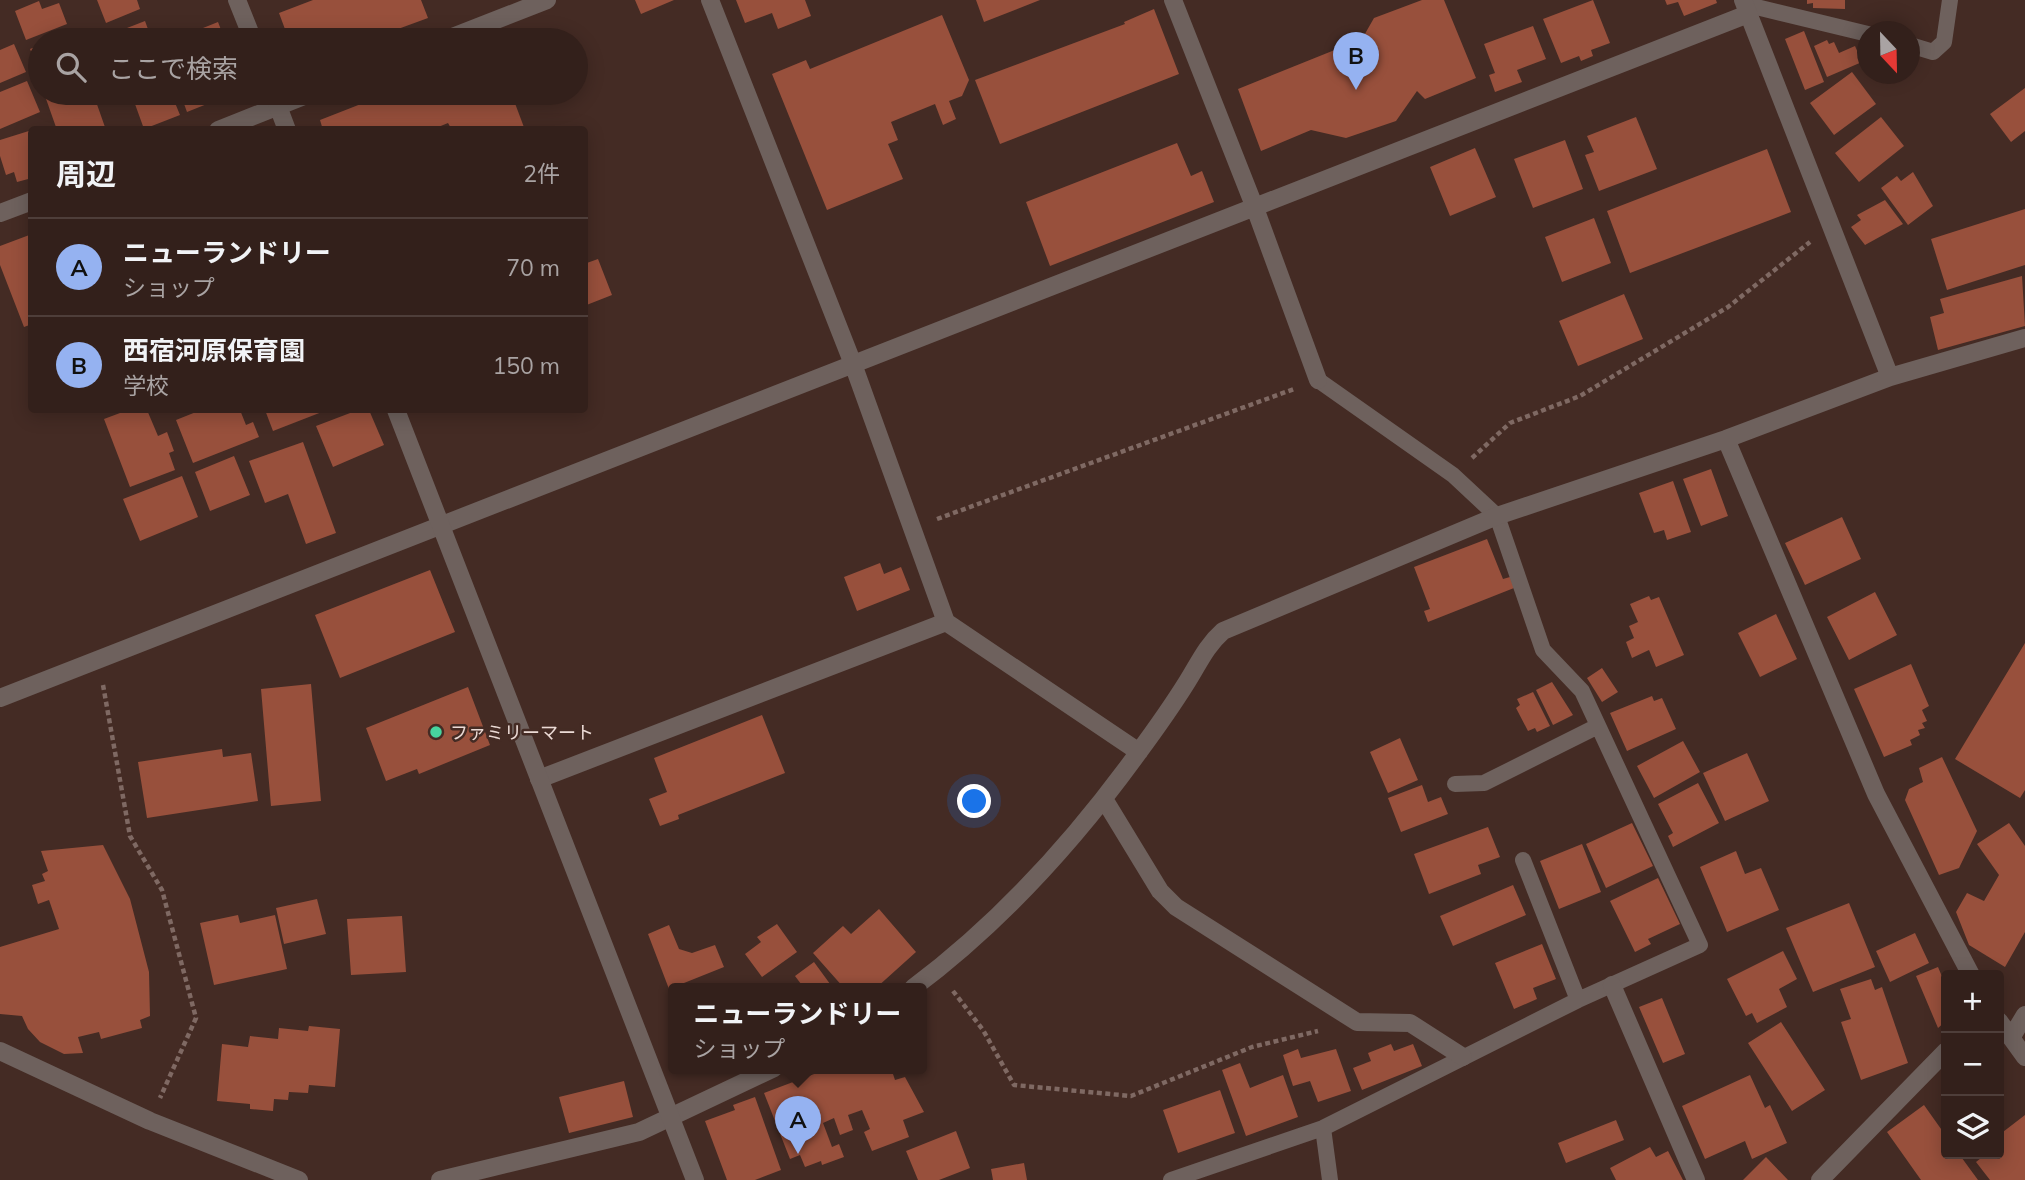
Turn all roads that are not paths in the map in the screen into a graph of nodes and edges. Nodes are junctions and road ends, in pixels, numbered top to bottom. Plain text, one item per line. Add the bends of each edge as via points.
1 (237, 0) edge
2 (547, 0) edge
3 (710, 0) edge
4 (1173, 0) edge
5 (1950, 0) edge
6 (1745, 6) edge
7 (248, 28) edge
8 (476, 28) edge
9 (1857, 32) edge
10 (1920, 48) edge
11 (265, 105) edge
12 (278, 105) edge
13 (225, 126) edge
14 (286, 126) edge
15 (28, 202) edge
16 (1255, 208) junction
17 (0, 213) edge
18 (2025, 338) edge
19 (853, 364) junction
20 (1890, 377) junction
21 (1318, 380) joint
22 (397, 413) edge
23 (1726, 439) junction
24 (1497, 516) junction
25 (441, 526) junction
26 (946, 622) junction
27 (0, 698) edge
28 (1598, 726) junction
29 (1139, 752) junction
30 (539, 779) junction
31 (1455, 784) dead end
32 (1104, 799) junction
33 (1523, 860) dead end
34 (1968, 970) edge
35 (920, 983) edge
36 (1612, 985) junction
37 (1578, 1000) junction
38 (2025, 1015) edge
39 (2004, 1028) edge
40 (2011, 1038) junction
41 (0, 1051) edge
42 (1941, 1056) edge
43 (1463, 1057) junction
44 (2025, 1057) edge
45 (762, 1074) edge
46 (670, 1118) junction
47 (1323, 1128) junction
48 (271, 1176) edge
49 (299, 1180) edge
50 (440, 1180) edge
51 (695, 1180) edge
52 (1171, 1180) edge
53 (1330, 1180) edge
54 (1696, 1180) edge
55 (1820, 1180) edge

1 - 7 street
2 - 8 street
3 - 19 street
4 - 16 street
5 - 10 lane via 1944,42 1933,52
6 - 9 lane
6 - 16 street
6 - 20 street
11 - 13 street
12 - 14 street
15 - 17 street
16 - 19 street
16 - 21 street
18 - 20 street
19 - 25 street
19 - 26 street
20 - 23 street
21 - 24 lane via 1453,475
22 - 25 street
23 - 24 street
23 - 34 street via 1876,794
24 - 28 lane via 1543,650 1582,691
24 - 29 street via 1223,631 1207,646
25 - 27 street
25 - 30 street
26 - 29 street
26 - 30 street
28 - 31 lane via 1484,783
28 - 36 lane via 1700,945
29 - 32 street
30 - 46 street
32 - 35 street via 1030,885
32 - 43 street via 1160,891 1176,907 1357,1022 1410,1023
33 - 37 lane
36 - 37 lane
36 - 54 street
37 - 43 lane
38 - 40 street
39 - 40 street
40 - 44 street
41 - 48 street
42 - 55 street
43 - 47 lane
45 - 46 street
46 - 50 street via 639,1132
46 - 51 street
47 - 52 lane
47 - 53 lane
48 - 49 street

